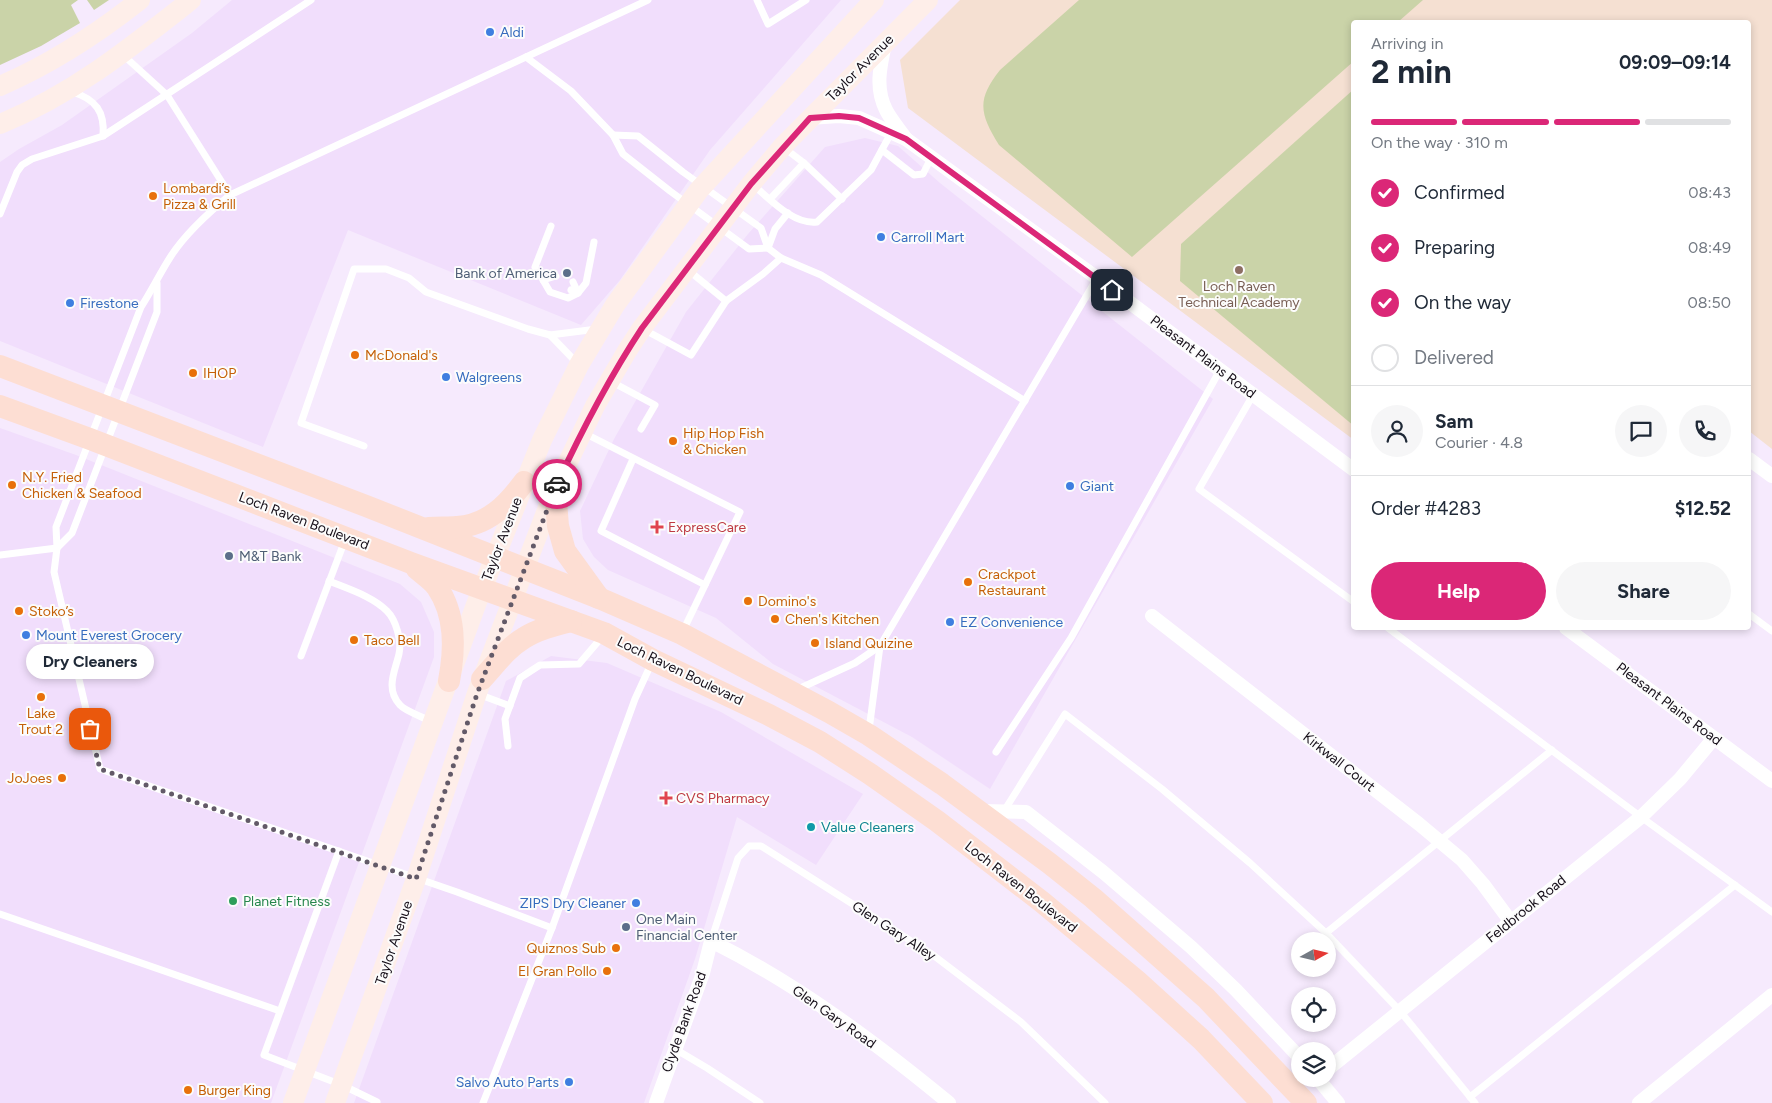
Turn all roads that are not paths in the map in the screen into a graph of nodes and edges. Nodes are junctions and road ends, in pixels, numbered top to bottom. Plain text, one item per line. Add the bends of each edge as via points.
1 (140, 0) edge
2 (191, 0) edge
3 (311, 0) edge
4 (648, 0) edge
5 (757, 0) edge
6 (806, 0) edge
7 (865, 0) edge
8 (874, 0) edge
9 (928, 0) edge
10 (847, 29) junction
11 (885, 43) junction
12 (122, 54) junction
13 (526, 57) junction
14 (0, 86) edge
15 (67, 90) junction
16 (167, 95) junction
17 (810, 118) junction
18 (0, 124) edge
19 (892, 134) junction
20 (613, 135) junction
21 (103, 136) junction
22 (906, 139) junction
23 (783, 146) junction
24 (882, 150) junction
25 (931, 158) junction
26 (804, 163) junction
27 (751, 184) junction
28 (703, 186) junction
29 (230, 196) junction
30 (770, 199) junction
31 (842, 199) junction
32 (688, 204) junction
33 (734, 208) junction
34 (788, 213) junction
35 (0, 214) edge
36 (551, 226) dead end
37 (719, 227) junction
38 (594, 242) dead end
39 (768, 248) junction
40 (781, 258) junction
41 (535, 267) dead end
42 (687, 269) junction
43 (1097, 278) junction
44 (555, 280) dead end
45 (157, 282) junction
46 (726, 300) junction
47 (642, 328) junction
48 (599, 329) junction
49 (550, 335) junction
50 (579, 365) junction
51 (0, 366) edge
52 (1220, 370) junction
53 (610, 381) junction
54 (1253, 395) junction
55 (1025, 401) junction
56 (0, 406) edge
57 (112, 409) junction
58 (641, 429) dead end
59 (582, 431) junction
60 (99, 442) junction
61 (364, 446) dead end
62 (633, 459) junction
63 (1751, 460) edge
64 (1351, 468) edge
65 (1772, 476) edge
66 (524, 482) junction
67 (555, 489) junction
68 (420, 529) junction
69 (346, 537) junction
70 (57, 548) junction
71 (0, 555) edge
72 (495, 558) junction
73 (411, 563) junction
74 (523, 569) junction
75 (329, 581) junction
76 (705, 584) junction
77 (483, 589) junction
78 (599, 598) junction
79 (512, 599) junction
80 (1351, 600) edge
81 (1751, 615) edge
82 (1152, 616) dead end
83 (571, 621) junction
84 (1391, 630) edge
85 (1569, 630) edge
86 (1772, 631) edge
87 (604, 633) junction
88 (682, 634) junction
89 (880, 646) junction
90 (301, 656) dead end
91 (653, 660) junction
92 (449, 681) junction
93 (480, 686) junction
94 (793, 692) junction
95 (510, 706) junction
96 (434, 723) junction
97 (869, 736) junction
98 (1714, 738) junction
99 (508, 746) dead end
100 (1552, 750) junction
101 (996, 752) dead end
102 (1772, 781) edge
103 (980, 812) junction
104 (1004, 812) junction
105 (1641, 817) junction
106 (1439, 841) junction
107 (339, 851) junction
108 (381, 866) junction
109 (416, 879) junction
110 (1736, 885) junction
111 (1772, 912) edge
112 (0, 914) edge
113 (1511, 922) junction
114 (552, 928) junction
115 (1325, 932) edge
116 (1327, 932) edge
117 (711, 941) junction
118 (1336, 944) edge
119 (1772, 995) edge
120 (1400, 1011) junction
121 (280, 1012) junction
122 (1291, 1048) edge
123 (675, 1049) junction
124 (1336, 1063) edge
125 (305, 1071) junction
126 (1325, 1087) edge
127 (338, 1094) edge
128 (1473, 1100) edge
129 (377, 1102) dead end
130 (293, 1103) edge
131 (483, 1103) edge
132 (656, 1103) edge
133 (760, 1103) edge
134 (949, 1103) edge
135 (1105, 1103) edge
136 (1262, 1103) edge
137 (1306, 1103) edge
138 (1338, 1103) edge
139 (1638, 1103) edge

1 - 14 main road via 105,28
2 - 12 main road
3 - 16 lane
4 - 13 lane
5 - 6 lane via 768,24
7 - 10 main road
8 - 10 main road, Taylor Avenue
9 - 11 main road, Taylor Avenue
10 - 28 main road, Taylor Avenue
11 - 17 main road, Taylor Avenue
11 - 22 street, Pleasant Plains Road via 879,87 886,110
12 - 15 main road
12 - 16 lane
13 - 20 lane via 571,91
13 - 29 lane
15 - 18 main road
15 - 21 lane via 81,94 96,105
16 - 21 lane
16 - 29 lane
17 - 19 street, Pleasant Plains Road via 859,118
17 - 23 main road, Taylor Avenue
19 - 22 street, Pleasant Plains Road
19 - 24 lane
20 - 28 lane via 638,136
20 - 32 lane via 624,154
21 - 35 lane via 32,159 22,166 10,186
22 - 25 street, Pleasant Plains Road
23 - 26 lane
23 - 27 main road, Taylor Avenue
24 - 25 lane via 914,176 923,174
24 - 31 lane via 871,170
25 - 43 street, Pleasant Plains Road
26 - 30 lane
26 - 31 lane
27 - 30 lane
27 - 33 main road, Taylor Avenue
28 - 32 main road, Taylor Avenue
28 - 33 lane
29 - 45 lane via 190,232 171,256
30 - 34 lane
31 - 34 lane via 817,222 807,224
32 - 37 lane
32 - 48 main road, Taylor Avenue
33 - 37 main road, Taylor Avenue
33 - 39 lane via 761,228
34 - 39 lane via 775,229
36 - 41 lane
37 - 39 lane via 749,249
37 - 42 main road, Taylor Avenue
38 - 44 lane via 586,283 574,288 568,298 550,292 543,280
39 - 40 lane
40 - 46 lane
40 - 55 lane via 821,275
42 - 46 lane
42 - 47 main road, Taylor Avenue
43 - 52 street, Pleasant Plains Road
43 - 55 lane
45 - 57 lane via 141,307
45 - 57 lane via 157,312
46 - 47 lane via 691,355
47 - 53 main road, Taylor Avenue
48 - 49 lane
48 - 50 main road, Taylor Avenue
49 - 50 lane
49 - 61 lane via 426,292 409,278 386,269 354,269 301,423
50 - 66 main road, Taylor Avenue
51 - 57 main road
52 - 54 street, Pleasant Plains Road
52 - 101 lane via 1071,638
53 - 58 lane via 655,405
53 - 59 main road, Taylor Avenue
54 - 64 street, Pleasant Plains Road
54 - 80 lane via 1200,490
55 - 89 lane
56 - 60 main road, Loch Raven Boulevard
57 - 60 lane
57 - 60 lane
57 - 68 main road
59 - 62 lane
59 - 67 main road, Taylor Avenue
60 - 69 main road, Loch Raven Boulevard
60 - 70 lane via 72,532
60 - 70 lane via 56,527
62 - 76 lane via 601,531
62 - 76 lane via 740,512
63 - 65 street
66 - 68 main road via 510,502 480,522 459,527
66 - 72 main road, Taylor Avenue
67 - 74 main road, Taylor Avenue
67 - 78 main road via 563,546
68 - 72 main road
69 - 73 main road, Loch Raven Boulevard
69 - 75 lane
70 - 71 lane
70 - 107 lane via 54,572 100,769
72 - 74 main road
72 - 77 main road, Taylor Avenue
73 - 77 main road, Loch Raven Boulevard
73 - 92 main road via 436,586 446,603 454,637
74 - 78 main road
74 - 79 main road, Taylor Avenue
75 - 90 lane
75 - 96 lane via 376,602 388,612 395,624 399,645 392,691 400,705
76 - 88 lane
77 - 79 main road, Loch Raven Boulevard
77 - 92 main road, Taylor Avenue
78 - 88 main road
79 - 83 main road, Loch Raven Boulevard
79 - 93 main road, Taylor Avenue
81 - 86 lane
82 - 106 street, Kirkwall Court
83 - 87 main road, Loch Raven Boulevard
83 - 93 main road via 524,638 509,650
84 - 100 lane
85 - 98 street, Pleasant Plains Road
87 - 91 main road, Loch Raven Boulevard
87 - 95 lane via 580,664 540,665 520,678
88 - 94 main road
89 - 94 lane via 855,663
89 - 97 lane
91 - 114 lane via 635,700
91 - 136 main road, Loch Raven Boulevard via 820,742 937,821 1137,981 1201,1039
92 - 96 main road, Taylor Avenue
93 - 95 lane
93 - 109 main road, Taylor Avenue
94 - 97 main road
95 - 99 lane via 505,719
96 - 108 main road, Taylor Avenue
97 - 103 main road
98 - 102 street, Pleasant Plains Road
98 - 105 street, Feldbrook Road via 1680,779
100 - 105 lane
100 - 106 lane
103 - 104 street
103 - 137 main road via 1078,886 1138,937 1206,998
104 - 115 lane via 1065,714 1162,789
104 - 122 street via 1026,812 1147,908 1236,990
105 - 110 lane
105 - 113 street, Feldbrook Road
106 - 113 street, Kirkwall Court via 1462,860
106 - 116 lane
107 - 108 lane
107 - 121 lane
108 - 109 lane
108 - 125 main road, Taylor Avenue
109 - 114 lane
109 - 127 main road, Taylor Avenue
110 - 111 lane
110 - 128 lane
112 - 121 lane
113 - 120 street, Feldbrook Road
114 - 131 lane
117 - 123 street, Clyde Bank Road
117 - 134 street, Glen Gary Road via 748,959 824,1007
117 - 135 lane, Glen Gary Alley via 738,858 749,846 761,846 940,961 1021,1022
118 - 120 lane
119 - 139 street
120 - 124 street, Feldbrook Road
120 - 128 lane
121 - 125 lane via 264,1055
123 - 132 street, Clyde Bank Road
123 - 133 lane
125 - 127 lane
125 - 130 main road, Taylor Avenue
126 - 138 street
127 - 129 lane

